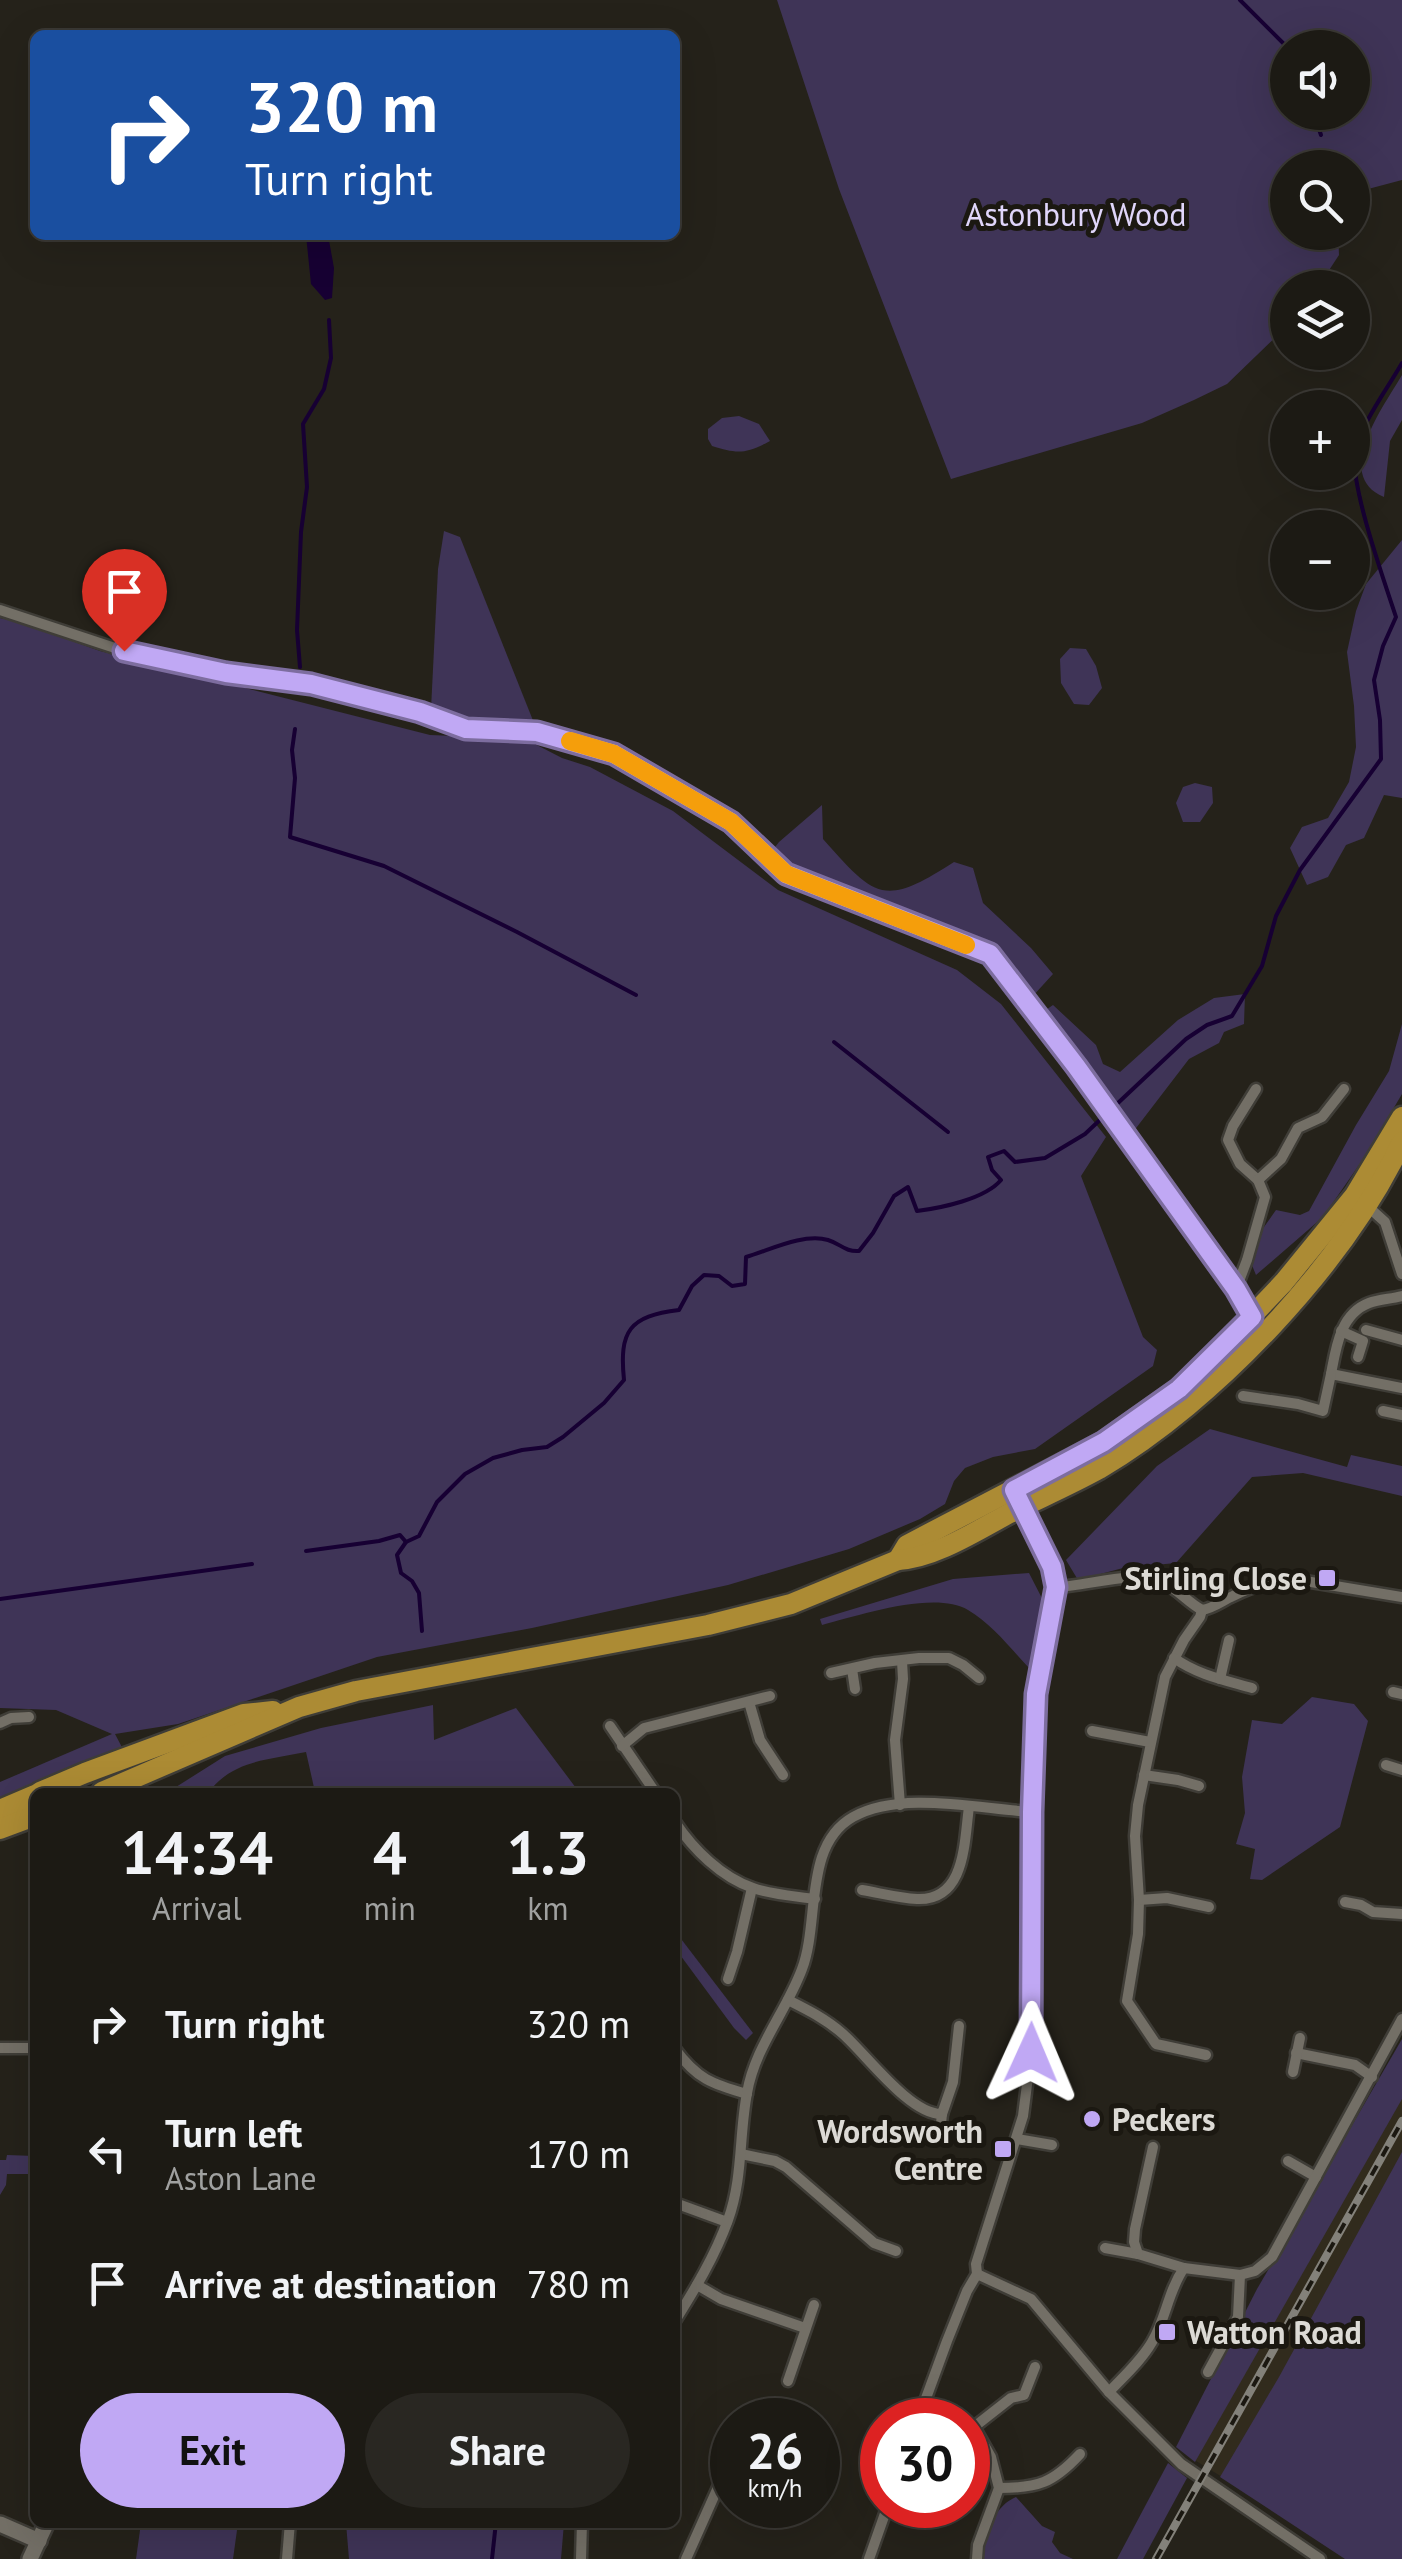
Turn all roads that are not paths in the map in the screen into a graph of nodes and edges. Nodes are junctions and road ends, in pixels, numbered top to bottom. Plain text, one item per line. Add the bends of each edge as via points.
1 (0, 610) edge
2 (1256, 1088) dead end
3 (1344, 1088) dead end
4 (1402, 1116) edge
5 (1322, 1117) junction
6 (1329, 1130) dead end
7 (1402, 1142) edge
8 (1258, 1180) junction
9 (1361, 1200) junction
10 (1402, 1274) edge
11 (1236, 1289) junction
12 (1402, 1296) edge
13 (1370, 1317) dead end
14 (1259, 1324) junction
15 (1341, 1331) junction
16 (1364, 1336) junction
17 (1402, 1340) edge
18 (1358, 1356) dead end
19 (1331, 1374) junction
20 (1402, 1388) edge
21 (1243, 1396) dead end
22 (1383, 1411) dead end
23 (1402, 1414) edge
24 (1018, 1499) junction
25 (941, 1538) junction
26 (1056, 1587) junction
27 (1402, 1597) edge
28 (1202, 1610) junction
29 (1229, 1640) dead end
30 (952, 1644) dead end
31 (949, 1658) junction
32 (1174, 1658) junction
33 (902, 1660) junction
34 (852, 1669) junction
35 (832, 1673) dead end
36 (979, 1678) dead end
37 (1220, 1679) junction
38 (1252, 1688) dead end
39 (855, 1689) dead end
40 (770, 1696) dead end
41 (749, 1702) junction
42 (300, 1707) junction
43 (29, 1716) dead end
44 (0, 1723) edge
45 (610, 1726) dead end
46 (1092, 1732) dead end
47 (1150, 1742) junction
48 (622, 1746) junction
49 (784, 1751) dead end
50 (772, 1759) junction
51 (1182, 1765) dead end
52 (1386, 1765) dead end
53 (1402, 1770) edge
54 (85, 1773) junction
55 (784, 1775) dead end
56 (1144, 1775) junction
57 (1178, 1780) junction
58 (1199, 1786) dead end
59 (51, 1788) edge
60 (96, 1788) edge
61 (108, 1788) edge
62 (652, 1788) edge
63 (30, 1797) edge
64 (900, 1804) junction
65 (969, 1807) junction
66 (0, 1810) edge
67 (1032, 1812) junction
68 (30, 1818) edge
69 (0, 1829) edge
70 (680, 1829) edge
71 (888, 1880) dead end
72 (752, 1888) junction
73 (862, 1890) dead end
74 (885, 1894) junction
75 (816, 1899) junction
76 (1139, 1900) junction
77 (1345, 1902) dead end
78 (1209, 1907) dead end
79 (1402, 1914) edge
80 (723, 1947) dead end
81 (737, 1952) junction
82 (728, 1979) dead end
83 (788, 2000) junction
84 (1402, 2019) edge
85 (960, 2026) dead end
86 (1300, 2038) dead end
87 (942, 2044) dead end
88 (958, 2046) junction
89 (0, 2048) edge
90 (30, 2048) edge
91 (1296, 2053) junction
92 (1206, 2055) dead end
93 (680, 2056) edge
94 (1293, 2072) dead end
95 (1372, 2076) junction
96 (746, 2094) junction
97 (942, 2114) junction
98 (940, 2133) dead end
99 (1017, 2139) junction
100 (1052, 2146) dead end
101 (1153, 2147) dead end
102 (741, 2154) junction
103 (1288, 2161) dead end
104 (1316, 2178) junction
105 (680, 2205) edge
106 (727, 2222) junction
107 (1105, 2248) dead end
108 (896, 2251) dead end
109 (1138, 2254) junction
110 (1184, 2268) junction
111 (977, 2274) junction
112 (1240, 2274) junction
113 (697, 2285) junction
114 (814, 2304) dead end
115 (680, 2313) edge
116 (805, 2328) junction
117 (1035, 2367) dead end
118 (1208, 2372) dead end
119 (788, 2381) dead end
120 (1109, 2392) junction
121 (926, 2398) edge
122 (990, 2410) edge
123 (1080, 2454) dead end
124 (990, 2456) edge
125 (999, 2488) junction
126 (710, 2506) edge
127 (0, 2524) edge
128 (44, 2528) edge
129 (290, 2528) edge
130 (582, 2528) edge
131 (879, 2528) edge
132 (39, 2541) junction
133 (30, 2559) edge
134 (287, 2559) edge
135 (581, 2559) edge
136 (686, 2559) edge
137 (868, 2559) edge
138 (977, 2559) edge
139 (1320, 2559) edge

1 - 11 street via 124,651 311,684 466,729 537,732 614,754 731,822 786,874 990,954
2 - 8 street via 1228,1140
3 - 5 street
4 - 9 highway
5 - 6 street
5 - 8 street via 1298,1128 1282,1160
7 - 9 highway via 1382,1181
8 - 11 street via 1265,1198
9 - 10 street via 1385,1222
9 - 14 highway via 1343,1242
11 - 14 street
12 - 15 street via 1362,1306
13 - 16 street
14 - 24 highway via 1203,1392 1154,1431 1100,1468
15 - 16 street
15 - 19 street
16 - 17 street
16 - 18 street
19 - 20 street
19 - 21 street via 1323,1411
22 - 23 street
24 - 25 highway via 969,1513
24 - 25 highway via 966,1536
24 - 26 street
25 - 42 highway via 907,1546 898,1560 791,1604 708,1626
26 - 28 street via 1155,1579
26 - 67 street via 1036,1694
27 - 28 street via 1282,1580
28 - 32 street
29 - 37 street
30 - 31 street
31 - 33 street
31 - 36 street
32 - 37 street
32 - 47 street
33 - 34 street
33 - 64 street via 895,1740
34 - 35 street
34 - 39 street
37 - 38 street
40 - 41 street
41 - 48 street via 644,1728
41 - 50 street
42 - 54 highway via 244,1714
42 - 61 highway
43 - 44 street
45 - 48 street
46 - 47 street via 1114,1741
47 - 56 street
48 - 62 street
49 - 50 street
50 - 55 street
51 - 57 street
52 - 53 street
54 - 59 highway
54 - 60 street
56 - 57 street
56 - 76 street via 1135,1836
57 - 58 street
63 - 66 highway
64 - 65 street
64 - 75 street via 858,1814 836,1831 822,1853
65 - 67 street
65 - 74 street via 951,1887 933,1898
67 - 99 street via 1031,2053
68 - 69 highway
70 - 72 street via 722,1871
71 - 74 street
72 - 75 street
72 - 81 street
73 - 74 street
75 - 83 street via 804,1965
76 - 78 street
76 - 92 street via 1127,2002 1156,2044
77 - 79 street
80 - 81 street
81 - 82 street
83 - 96 street
83 - 97 street via 845,2036 912,2102
84 - 95 street
85 - 88 street
86 - 91 street
87 - 88 street
88 - 97 street
89 - 90 street
91 - 94 street
91 - 95 street via 1355,2065
93 - 96 street via 702,2079
95 - 104 street
96 - 102 street
97 - 98 street
99 - 100 street
99 - 111 street
101 - 109 street via 1135,2229
102 - 106 street
102 - 108 street via 786,2167 874,2243
103 - 104 street
104 - 112 street via 1272,2257
105 - 106 street
106 - 113 street
107 - 109 street
109 - 110 street
110 - 112 street
110 - 120 street via 1153,2342
111 - 120 street via 1030,2299
111 - 121 street
112 - 118 street via 1238,2317
113 - 115 street
113 - 116 street
114 - 116 street
116 - 119 street
117 - 122 street via 1024,2396
120 - 139 street via 1182,2464
123 - 125 street via 1042,2484
124 - 125 street
125 - 138 street
126 - 136 street
127 - 132 street
128 - 132 street
129 - 134 street
130 - 135 street
131 - 137 street
132 - 133 street

